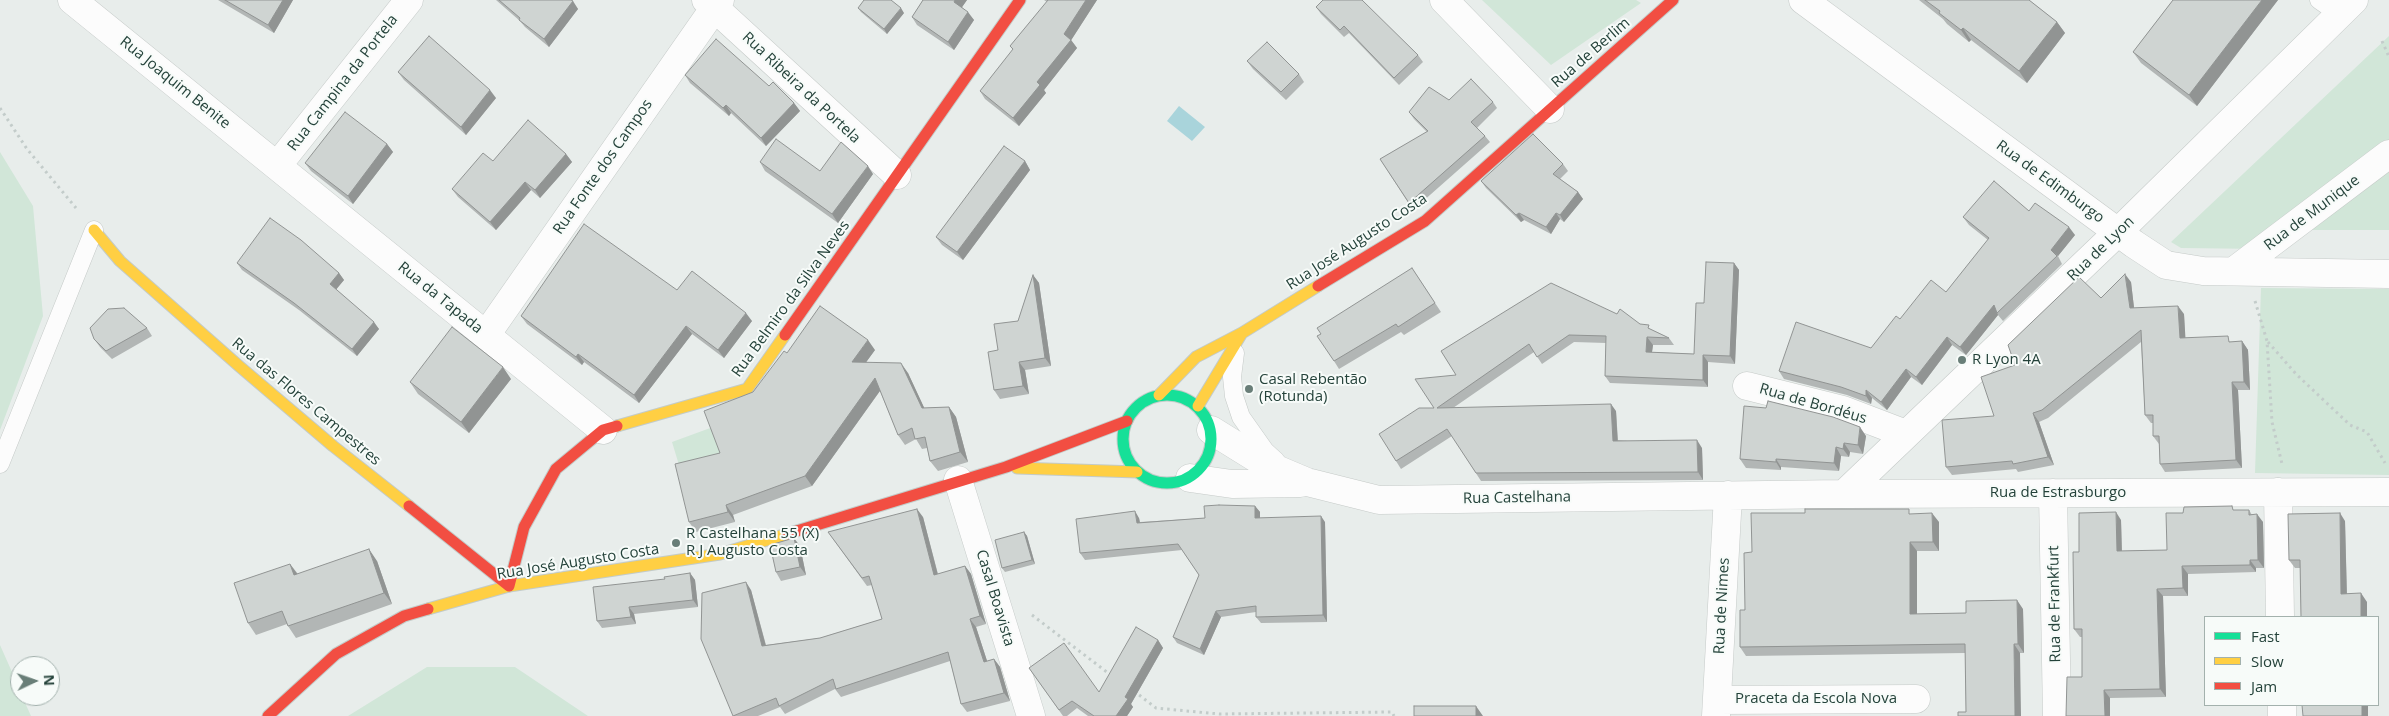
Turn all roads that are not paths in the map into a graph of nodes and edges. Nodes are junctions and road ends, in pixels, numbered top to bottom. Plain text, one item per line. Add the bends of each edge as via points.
1 (72, 0) edge
2 (409, 0) edge
3 (1020, 0) edge
4 (1444, 0) edge
5 (1673, 0) edge
6 (1803, 0) edge
7 (713, 2) edge
8 (2337, 5) edge
9 (1550, 109) junction
10 (2389, 154) edge
11 (278, 166) junction
12 (897, 175) junction
13 (94, 230) joint
14 (2118, 232) junction
15 (2234, 272) junction
16 (2389, 274) edge
17 (1242, 333) junction
18 (486, 335) junction
19 (1747, 386) dead end
20 (1159, 395) junction
21 (1198, 406) junction
22 (1127, 421) junction
23 (603, 430) junction
24 (1211, 430) junction
25 (1906, 434) junction
26 (0, 464) edge
27 (1006, 467) junction
28 (1138, 472) junction
29 (1190, 478) junction
30 (958, 480) junction
31 (2280, 480) junction
32 (1308, 482) junction
33 (2389, 492) edge
34 (2053, 493) junction
35 (1844, 494) junction
36 (1728, 495) junction
37 (509, 586) junction
38 (2280, 616) edge
39 (1916, 699) dead end
40 (1716, 708) edge
41 (268, 716) edge
42 (1031, 716) edge
43 (2057, 716) edge

1 - 11 street, Rua Joaquim Benite
2 - 11 street, Rua Campina da Portela
3 - 12 street, Rua Belmiro da Silva Neves
4 - 9 street
5 - 9 street, Rua de Berlim
6 - 14 street, Rua de Edimburgo
7 - 12 street, Rua Ribeira da Portela
7 - 18 street, Rua Fonte dos Campos
8 - 14 street, Rua de Lyon
9 - 17 street, Rua José Augusto Costa via 1425,221
10 - 15 street, Rua de Munique
11 - 18 street, Rua da Tapada
12 - 23 street, Rua Belmiro da Silva Neves via 747,389
13 - 26 lane
13 - 37 street, Rua das Flores Campestres via 120,261 332,446
14 - 15 street, Rua de Edimburgo via 2166,265 2190,270
14 - 25 street, Rua de Lyon
15 - 16 street, Rua de Edimburgo
17 - 20 street, Rua José Augusto Costa via 1196,358
17 - 21 street, Rua José Augusto Costa
17 - 32 lane via 1232,377 1241,417 1265,451
18 - 23 street, Rua da Tapada
19 - 25 street, Rua de Bordéus via 1843,410
20 - 21 street via 1173,394
20 - 22 street, Rua José Augusto Costa via 1146,400
21 - 24 street
22 - 27 street, Rua José Augusto Costa
22 - 28 street via 1123,434 1124,448
23 - 37 street, Rua Belmiro da Silva Neves via 556,469 524,527
24 - 29 street via 1208,458
24 - 32 street, Rua Castelhana via 1269,466
25 - 35 street, Rua de Lyon
27 - 28 street, Rua José Augusto Costa
27 - 30 street, Rua José Augusto Costa
28 - 29 street, Rua José Augusto Costa via 1162,484
29 - 32 street, Rua Castelhana via 1232,484
30 - 37 street, Rua José Augusto Costa via 720,554
30 - 42 street, Casal Boavista
31 - 33 street, Rua de Estrasburgo
31 - 34 street, Rua de Estrasburgo
31 - 38 street
32 - 36 street, Rua Castelhana via 1379,500
34 - 35 street, Rua de Estrasburgo
34 - 43 street, Rua de Frankfurt
35 - 36 street, Rua de Estrasburgo
36 - 40 street, Rua de Nimes
37 - 41 street, Rua José Augusto Costa via 404,616 336,654
39 - 40 street, Praceta da Escola Nova

